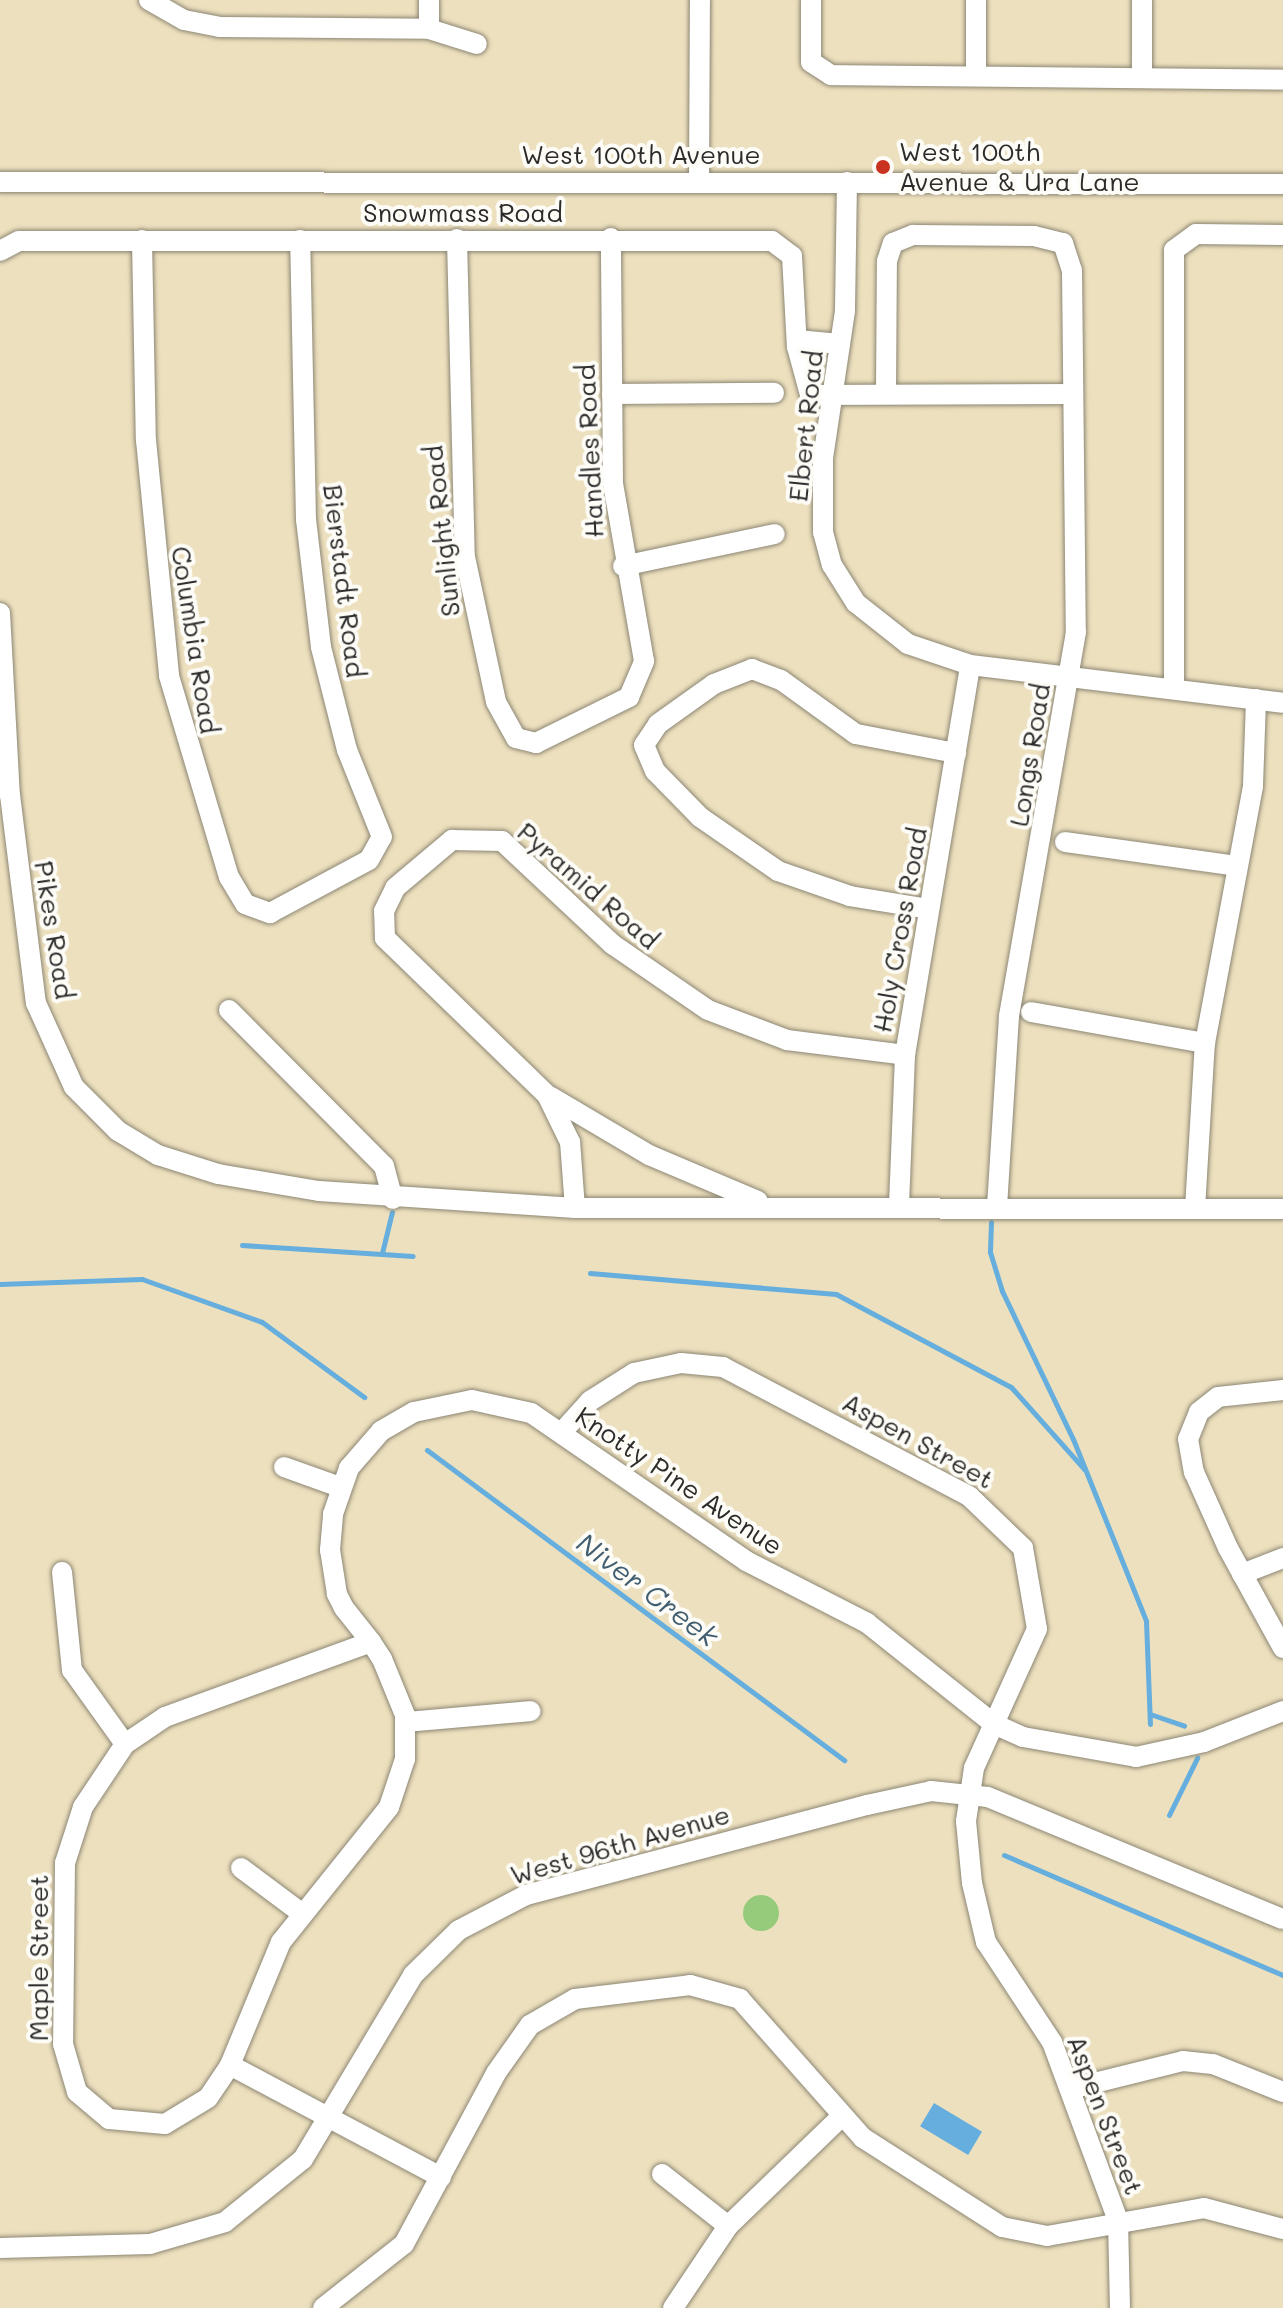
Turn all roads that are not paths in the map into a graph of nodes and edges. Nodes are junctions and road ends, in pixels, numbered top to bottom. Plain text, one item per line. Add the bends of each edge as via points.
1 (149, 0) edge
2 (429, 0) edge
3 (700, 0) edge
4 (811, 0) edge
5 (976, 0) edge
6 (1142, 0) edge
7 (429, 29) junction
8 (477, 44) dead end
9 (976, 75) junction
10 (1142, 75) junction
11 (1283, 80) edge
12 (699, 180) junction
13 (0, 182) edge
14 (847, 182) junction
15 (1283, 184) edge
16 (1283, 235) edge
17 (611, 238) junction
18 (457, 239) junction
19 (142, 240) junction
20 (300, 240) junction
21 (1, 250) edge
22 (797, 340) junction
23 (840, 344) junction
24 (886, 392) junction
25 (774, 393) dead end
26 (612, 394) junction
27 (1072, 394) junction
28 (831, 400) junction
29 (775, 534) dead end
30 (623, 566) junction
31 (0, 613) edge
32 (970, 665) junction
33 (1069, 677) junction
34 (1174, 687) junction
35 (1256, 699) junction
36 (1283, 703) edge
37 (582, 724) joint
38 (956, 753) junction
39 (5, 796) edge
40 (1065, 842) dead end
41 (1237, 866) junction
42 (321, 887) joint
43 (929, 909) junction
44 (229, 1010) dead end
45 (1031, 1012) dead end
46 (1205, 1043) junction
47 (905, 1055) junction
48 (547, 1095) junction
49 (393, 1199) junction
50 (763, 1203) junction
51 (899, 1205) junction
52 (997, 1205) junction
53 (575, 1208) junction
54 (1195, 1209) junction
55 (1283, 1209) edge
56 (1283, 1390) edge
57 (562, 1432) junction
58 (284, 1467) dead end
59 (340, 1487) junction
60 (1283, 1558) edge
61 (62, 1572) dead end
62 (1242, 1574) junction
63 (371, 1642) junction
64 (1283, 1648) edge
65 (531, 1711) dead end
66 (1283, 1711) edge
67 (406, 1722) junction
68 (994, 1724) junction
69 (125, 1744) junction
70 (970, 1794) junction
71 (241, 1868) dead end
72 (300, 1912) junction
73 (1283, 1919) edge
74 (230, 2065) junction
75 (1070, 2089) junction
76 (1283, 2092) edge
77 (841, 2117) junction
78 (329, 2121) junction
79 (662, 2174) dead end
80 (441, 2177) junction
81 (1118, 2220) junction
82 (728, 2226) junction
83 (1283, 2229) edge
84 (0, 2248) edge
85 (330, 2306) edge
86 (673, 2308) edge
87 (1120, 2308) edge

1 - 7 street via 184,20 219,27
2 - 7 street
3 - 12 street
4 - 9 street via 815,69 831,75
5 - 9 street
6 - 10 street
7 - 8 street
9 - 10 street
10 - 11 street
12 - 13 street, West 100th Avenue
12 - 14 street, West 100th Avenue
14 - 15 street, West 100th Avenue
14 - 23 street, Elbert Road
16 - 34 street via 1196,234 1174,250
17 - 18 street, Snowmass Road
17 - 22 street, Snowmass Road via 782,244 792,256
17 - 26 street, Handles Road
18 - 20 street, Snowmass Road
18 - 37 street, Sunlight Road via 459,482 484,658 516,738 550,741
19 - 20 street, Snowmass Road
19 - 21 street, Snowmass Road via 19,241
19 - 42 street, Columbia Road via 154,585 191,770 245,904 279,911
20 - 42 street, Bierstadt Road via 306,520 321,647 347,750 382,837 378,854
22 - 23 street
22 - 28 street, Snowmass Road via 810,395
23 - 28 street, Elbert Road
24 - 27 street
24 - 27 street, Longs Road via 887,261 901,239 1051,238 1069,252
24 - 28 street
25 - 26 street
26 - 30 street, Handles Road
27 - 33 street, Longs Road via 1076,632
28 - 32 street, Elbert Road via 822,482 832,565 885,629
29 - 30 street
30 - 37 street, Handles Road via 641,674 629,697
31 - 39 street, Pikes Road
32 - 33 street, Elbert Road
32 - 38 street, Holy Cross Road
33 - 34 street, Elbert Road
33 - 52 street, Longs Road via 1009,1016
34 - 35 street, Elbert Road
35 - 36 street, Elbert Road
35 - 41 street via 1253,786
38 - 43 street, Holy Cross Road
38 - 43 street via 856,734 761,670 731,675 658,724 646,738 646,758 700,817 778,871 838,893
39 - 49 street, Pikes Road via 28,965 46,1034 74,1087 118,1131 158,1155 218,1174
40 - 41 street
41 - 46 street
43 - 47 street, Holy Cross Road
44 - 49 street via 384,1166
45 - 46 street
46 - 54 street
47 - 48 street, Pyramid Road via 787,1040 708,1010 612,944 502,841 452,840 395,888 384,911 385,938
47 - 51 street, Holy Cross Road
48 - 50 street via 649,1155
48 - 53 street, Pyramid Road via 570,1142
49 - 53 street, Pikes Road
50 - 51 street, Pikes Road
50 - 53 street, Pikes Road
51 - 52 street, Pikes Road
52 - 54 street, Pikes Road
54 - 55 street, Pikes Road
56 - 62 street via 1218,1397 1199,1412 1188,1439 1194,1472
57 - 59 street, Knotty Pine Avenue via 531,1413 488,1401 435,1406 381,1431
57 - 68 street, Knotty Pine Avenue via 746,1561 867,1623
57 - 68 street, Aspen Street via 590,1401 634,1373 704,1364 740,1373 969,1496 1023,1548 1037,1601 1032,1648
58 - 59 street
59 - 63 street, Knotty Pine Avenue via 331,1566 344,1608
60 - 62 street
61 - 69 street via 72,1670
62 - 64 street
63 - 67 street, Knotty Pine Avenue
63 - 69 street via 180,1709
65 - 67 street
66 - 68 street, Knotty Pine Avenue via 1180,1750 1136,1757 1078,1751
67 - 72 street, Knotty Pine Avenue via 405,1759 389,1807
68 - 70 street, Aspen Street via 978,1752
69 - 74 street, Maple Street via 83,1807 65,1863 66,2070 77,2092 109,2119 147,2126 197,2106
70 - 73 street, West 96th Avenue
70 - 75 street, Aspen Street via 968,1851 983,1932 1000,1970 1052,2042
70 - 78 street, West 96th Avenue via 908,1795 526,1895 488,1912 413,1975
71 - 72 street
72 - 74 street, Knotty Pine Avenue
74 - 78 street
75 - 76 street via 1183,2061 1213,2064
75 - 81 street, Aspen Street
77 - 80 street via 740,1999 690,1985 605,1993 565,2003 518,2039
77 - 81 street via 893,2164 1002,2227 1047,2236
77 - 82 street
78 - 80 street
78 - 84 street, West 96th Avenue via 286,2177 225,2222 150,2244
79 - 82 street
80 - 85 street via 399,2251
81 - 83 street via 1219,2209
81 - 87 street, Aspen Street
82 - 86 street

